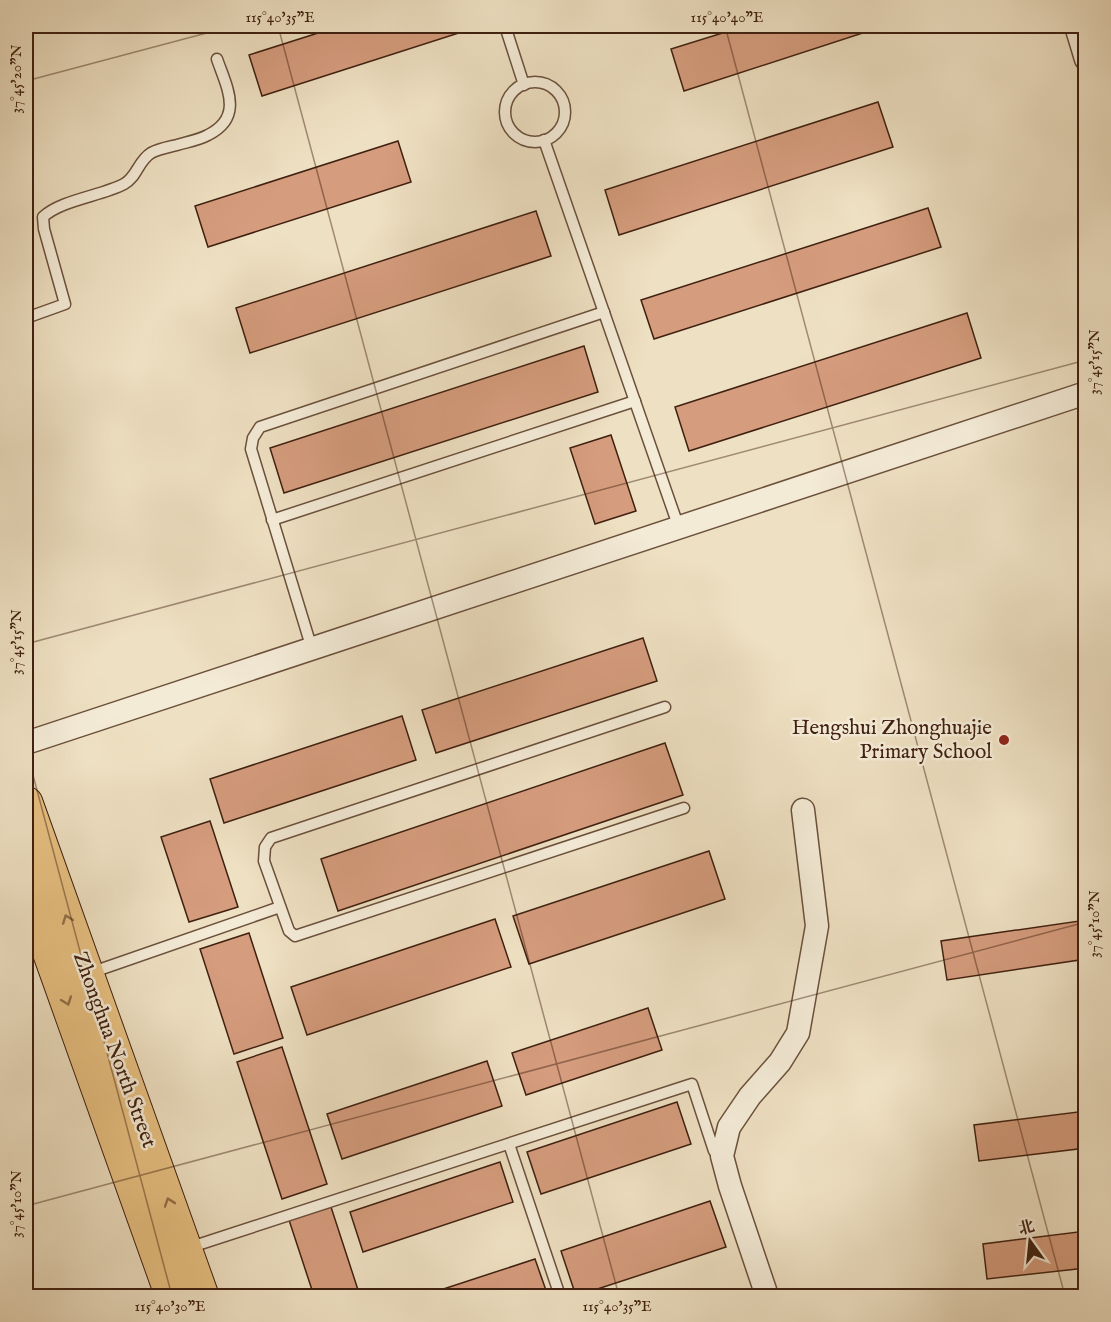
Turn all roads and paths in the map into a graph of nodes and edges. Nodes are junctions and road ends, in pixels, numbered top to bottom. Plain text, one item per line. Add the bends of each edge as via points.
1 (505, 26) edge
2 (1076, 26) edge
3 (217, 59) dead end
4 (1086, 59) edge
5 (524, 85) junction
6 (544, 140) junction
7 (604, 312) junction
8 (26, 318) edge
9 (1086, 393) edge
10 (635, 401) junction
11 (272, 520) junction
12 (679, 528) junction
13 (312, 648) junction
14 (665, 707) dead end
15 (26, 743) edge
16 (26, 803) edge
17 (684, 808) dead end
18 (803, 810) dead end
19 (26, 887) edge
20 (280, 907) junction
21 (87, 974) junction
22 (509, 1144) junction
23 (722, 1156) junction
24 (185, 1249) junction
25 (172, 1296) edge
26 (202, 1296) edge
27 (560, 1296) edge
28 (767, 1296) edge

1 - 5 lane
2 - 4 street
3 - 8 lane via 230,96 230,116 222,127 207,136 151,153 126,183 43,217 65,304
5 - 6 lane via 514,91 506,105 508,125 525,141
5 - 6 lane via 549,85 562,98 564,122 558,132
6 - 7 lane
7 - 10 lane
7 - 11 lane via 260,427 251,449
9 - 12 street
10 - 11 lane
10 - 12 lane
11 - 13 lane
12 - 13 street
13 - 15 street
14 - 20 lane via 271,838 265,847 264,861
21 -> 16 main road, Zhonghua North Street
17 - 20 lane via 296,936 289,931
18 - 23 street via 817,926 798,1033 729,1127
19 -> 25 main road, Zhonghua North Street
20 - 21 lane
24 -> 21 main road, Zhonghua North Street
22 - 23 lane via 692,1084 714,1151
22 - 24 lane
22 - 27 lane
23 - 28 street
24 - 26 main road, Zhonghua North Street

